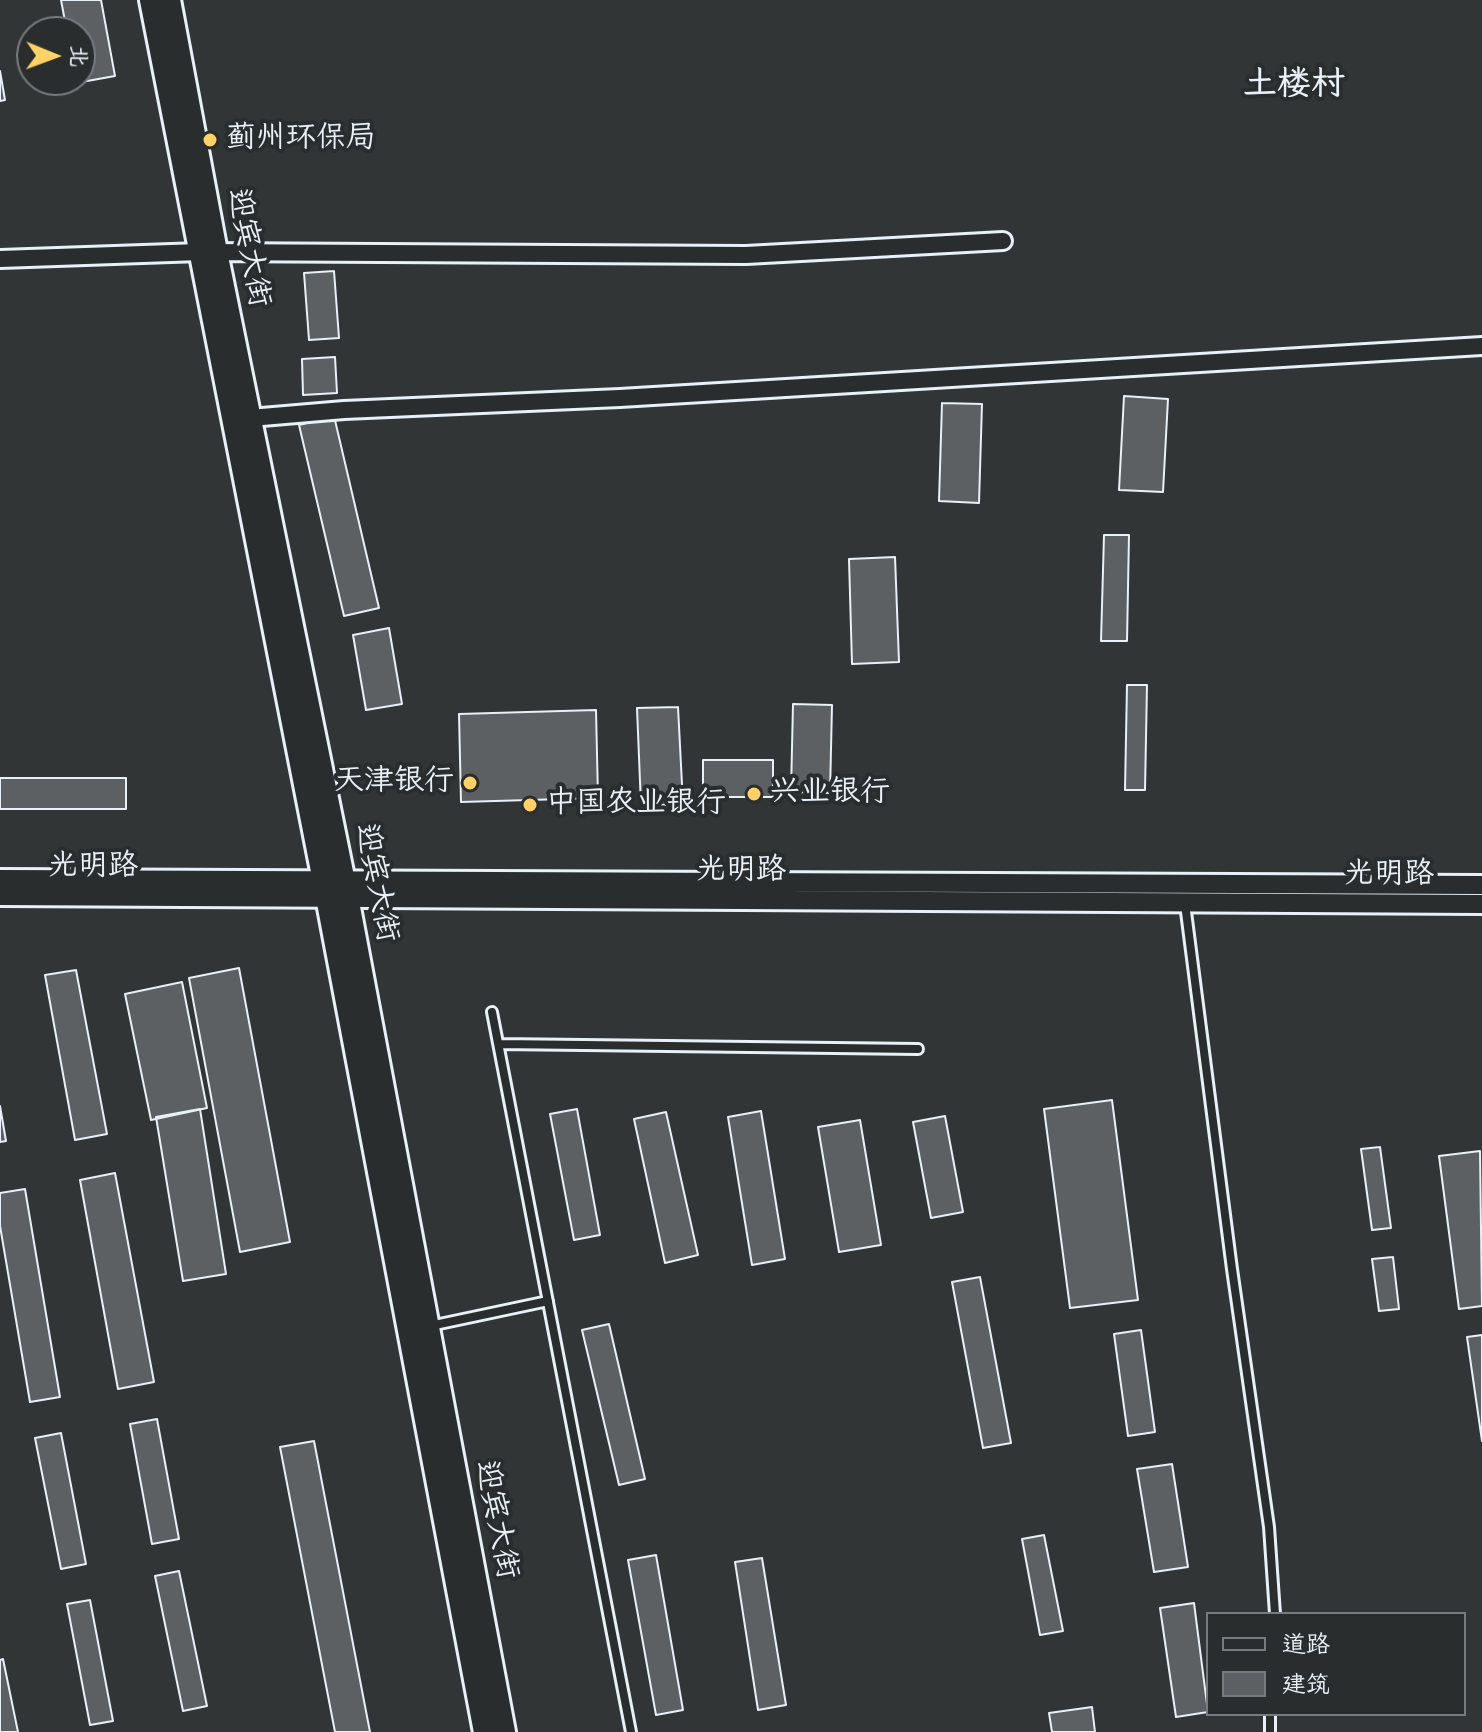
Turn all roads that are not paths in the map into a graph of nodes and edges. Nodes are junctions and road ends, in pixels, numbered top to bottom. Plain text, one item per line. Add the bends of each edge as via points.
1 (151, 0) edge
2 (169, 0) edge
3 (1003, 241) dead end
4 (208, 252) junction
5 (0, 259) edge
6 (1482, 346) edge
7 (250, 418) junction
8 (0, 879) edge
9 (1184, 883) junction
10 (1482, 885) edge
11 (336, 889) junction
12 (0, 896) edge
13 (1185, 903) junction
14 (1482, 904) edge
15 (492, 1012) dead end
16 (499, 1044) junction
17 (918, 1049) dead end
18 (548, 1301) junction
19 (429, 1326) junction
20 (1275, 1612) edge
21 (485, 1732) edge
22 (504, 1732) edge
23 (631, 1732) edge

1 - 4 main road, 迎宾大街
2 - 4 main road, 迎宾大街
3 - 4 street via 746,255
4 - 5 street
4 - 7 main road, 迎宾大街
4 - 11 main road, 迎宾大街
6 - 7 street
7 - 11 main road, 迎宾大街
8 - 11 street, 光明路
9 - 10 street, 光明路
9 - 11 street, 光明路
9 - 13 lane
11 - 12 street, 光明路
11 - 13 street, 光明路
11 - 19 main road, 迎宾大街
11 - 21 main road, 迎宾大街
13 - 14 street, 光明路
13 - 20 lane via 1269,1527
15 - 16 lane
16 - 17 lane
16 - 18 lane
18 - 19 lane
18 - 23 lane
19 - 22 main road, 迎宾大街

